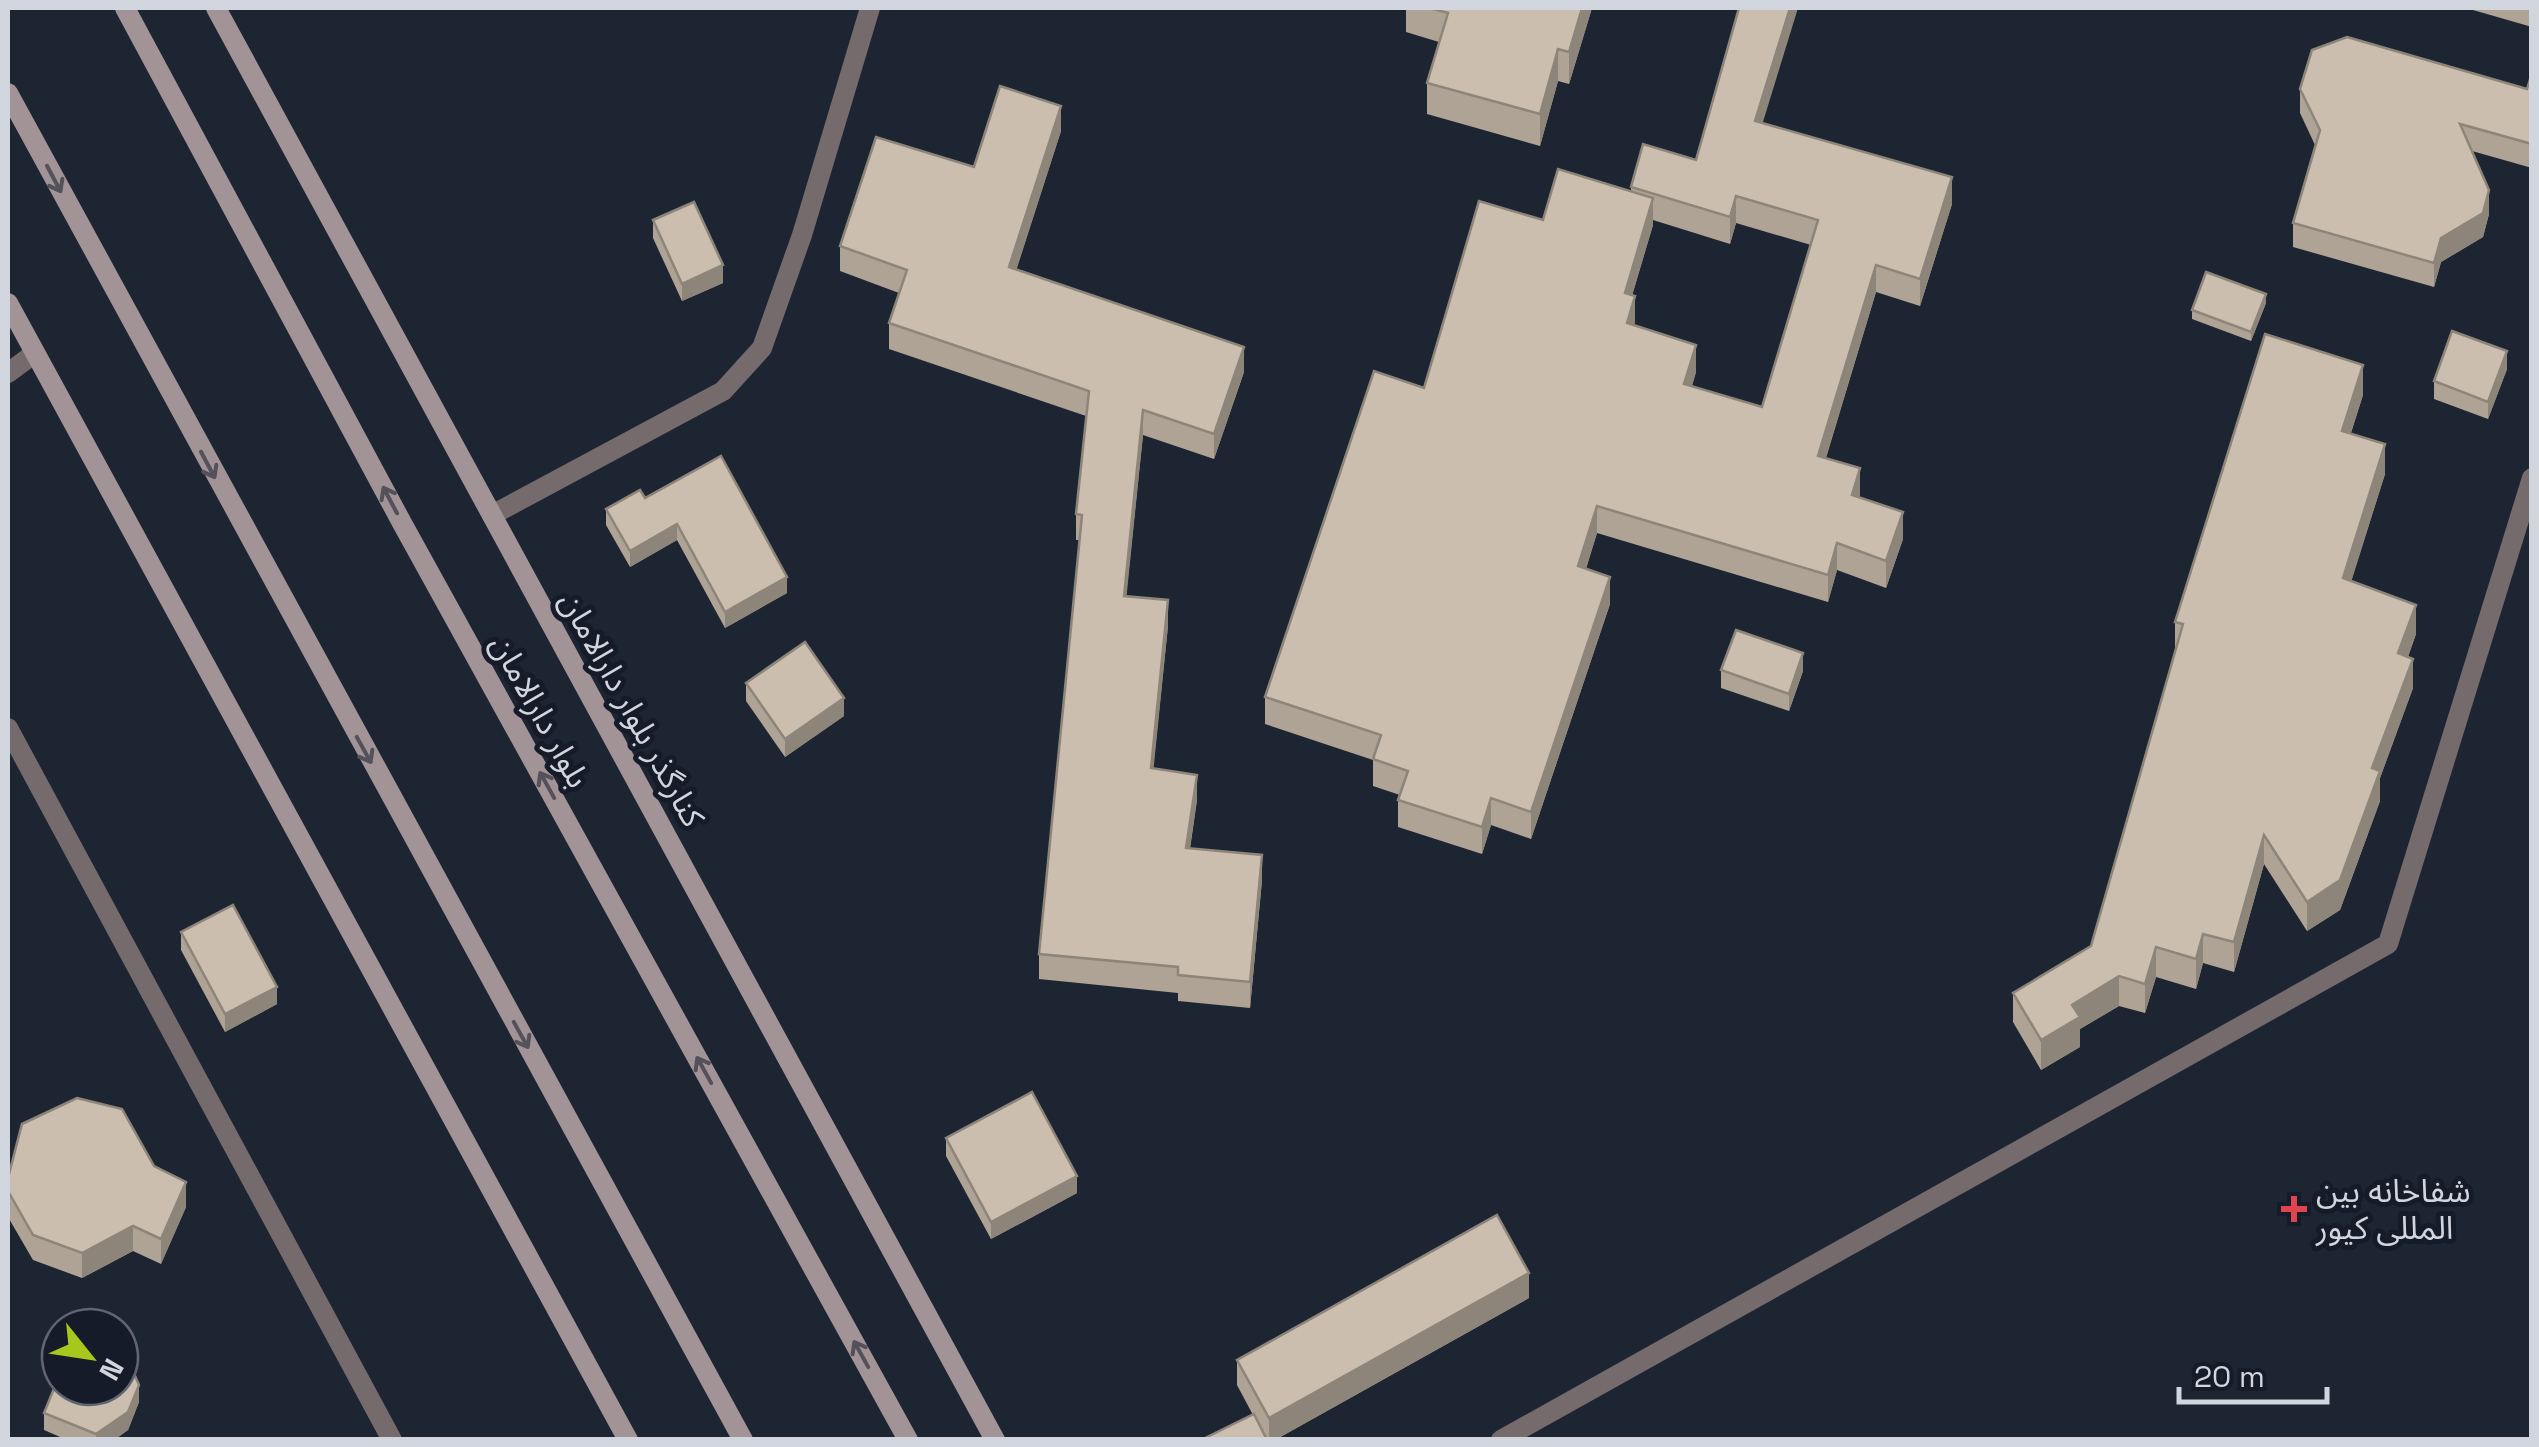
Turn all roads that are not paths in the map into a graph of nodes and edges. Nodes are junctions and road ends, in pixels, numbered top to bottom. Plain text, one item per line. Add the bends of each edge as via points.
1 (125, 8) edge
2 (216, 8) edge
3 (870, 8) edge
4 (8, 93) edge
5 (8, 303) edge
6 (35, 353) junction
7 (8, 373) edge
8 (2532, 478) edge
9 (492, 515) junction
10 (8, 728) edge
11 (17, 760) edge
12 (392, 1440) edge
13 (628, 1440) edge
14 (743, 1440) edge
15 (908, 1440) edge
16 (995, 1440) edge
17 (1501, 1440) edge

15 -> 1 main road, بلوار دارالامان
2 - 9 main road, کنارگذر بلوار دارالامان
3 - 9 street via 762,348 722,391
4 -> 14 main road
5 - 6 main road
6 - 7 street
6 - 13 main road
8 - 17 street via 2388,944
9 - 16 main road, کنارگذر بلوار دارالامان
10 - 11 street
11 - 12 street

